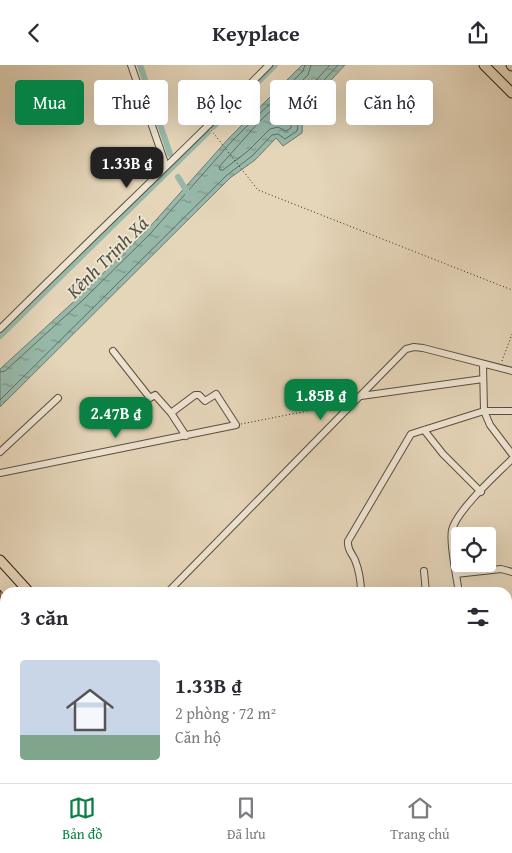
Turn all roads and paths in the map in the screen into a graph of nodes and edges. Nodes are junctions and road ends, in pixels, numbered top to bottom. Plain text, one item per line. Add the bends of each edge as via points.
1 (131, 65) edge
2 (269, 65) edge
3 (484, 65) edge
4 (512, 93) edge
5 (208, 127) junction
6 (166, 166) junction
7 (512, 290) edge
8 (0, 329) edge
9 (512, 334) edge
10 (113, 351) dead end
11 (483, 364) junction
12 (499, 367) junction
13 (512, 371) edge
14 (483, 379) junction
15 (362, 396) junction
16 (58, 398) dead end
17 (351, 406) junction
18 (484, 411) junction
19 (512, 411) edge
20 (172, 413) junction
21 (236, 425) junction
22 (424, 430) junction
23 (186, 436) junction
24 (0, 452) edge
25 (512, 454) edge
26 (512, 459) edge
27 (0, 473) edge
28 (481, 492) junction
29 (0, 560) edge
30 (424, 571) dead end
31 (512, 572) edge
32 (456, 575) junction
33 (25, 587) edge
34 (173, 587) edge
35 (361, 587) edge
36 (425, 587) edge
37 (458, 587) edge

1 - 6 street
2 - 5 street
3 - 4 main road
5 - 6 street
5 - 7 path via 258,190
6 - 8 street
9 - 12 path
10 - 20 street via 150,398 155,395
11 - 12 street
11 - 14 street
11 - 15 street via 410,347
12 - 13 street
14 - 15 street
14 - 18 street
15 - 17 street
16 - 24 street
17 - 21 path via 340,403
17 - 34 street
18 - 19 street
18 - 22 street
18 - 25 street via 490,425
20 - 21 street via 198,395 205,401 216,394
20 - 23 street
21 - 23 street
22 - 28 street
22 - 35 street via 410,434 348,541
23 - 27 street
26 - 28 street
28 - 32 street via 464,508 452,531
29 - 33 main road
30 - 36 street
31 - 32 street via 501,569
32 - 37 street

